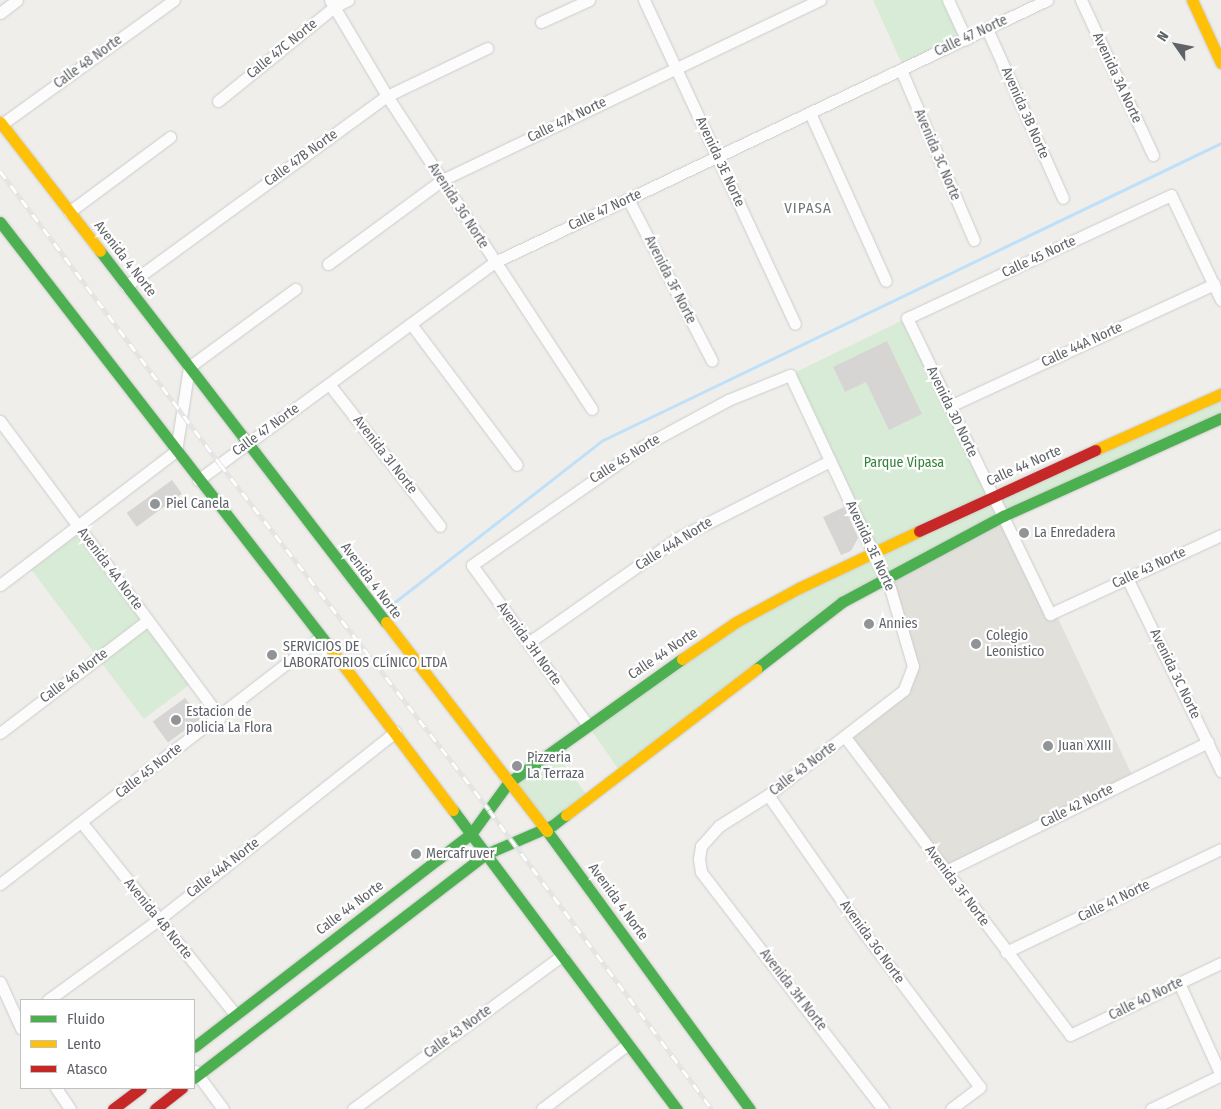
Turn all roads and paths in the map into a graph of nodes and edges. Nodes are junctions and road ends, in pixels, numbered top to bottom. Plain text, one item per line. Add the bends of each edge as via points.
1 (17, 0) edge
2 (174, 0) edge
3 (348, 0) edge
4 (589, 0) edge
5 (644, 0) edge
6 (820, 0) edge
7 (948, 0) edge
8 (1047, 0) edge
9 (1081, 0) edge
10 (1192, 0) edge
11 (332, 3) edge
12 (0, 13) edge
13 (541, 22) dead end
14 (987, 29) junction
15 (966, 39) junction
16 (487, 48) dead end
17 (1221, 63) edge
18 (676, 68) junction
19 (901, 70) junction
20 (387, 96) junction
21 (218, 101) dead end
22 (810, 113) junction
23 (1, 123) edge
24 (170, 137) dead end
25 (718, 156) junction
26 (1153, 156) dead end
27 (442, 180) junction
28 (1063, 198) dead end
29 (628, 199) junction
30 (69, 212) junction
31 (0, 222) edge
32 (974, 240) dead end
33 (495, 262) junction
34 (328, 264) dead end
35 (886, 281) dead end
36 (1214, 284) junction
37 (126, 286) junction
38 (295, 289) dead end
39 (1221, 300) edge
40 (907, 318) joint
41 (411, 324) junction
42 (795, 324) dead end
43 (712, 362) dead end
44 (189, 367) junction
45 (790, 375) joint
46 (329, 384) junction
47 (1221, 394) edge
48 (950, 406) junction
49 (592, 409) dead end
50 (1221, 418) edge
51 (0, 421) edge
52 (247, 444) junction
53 (176, 451) junction
54 (830, 461) junction
55 (517, 465) dead end
56 (198, 480) junction
57 (993, 496) junction
58 (1003, 516) junction
59 (78, 526) junction
60 (440, 526) dead end
61 (1220, 538) edge
62 (874, 555) junction
63 (472, 565) joint
64 (885, 576) junction
65 (1127, 578) junction
66 (0, 585) edge
67 (1050, 614) joint
68 (148, 620) junction
69 (320, 638) junction
70 (528, 643) junction
71 (913, 666) joint
72 (220, 717) junction
73 (587, 724) junction
74 (395, 732) junction
75 (0, 733) edge
76 (846, 737) junction
77 (1208, 742) junction
78 (1221, 771) edge
79 (508, 783) junction
80 (768, 795) junction
81 (82, 823) junction
82 (546, 828) junction
83 (471, 834) junction
84 (1221, 849) edge
85 (486, 854) junction
86 (946, 871) junction
87 (701, 872) joint
88 (0, 884) edge
89 (158, 920) junction
90 (1006, 952) junction
91 (563, 955) junction
92 (1221, 963) edge
93 (0, 982) edge
94 (1179, 983) junction
95 (49, 999) edge
96 (236, 1014) junction
97 (20, 1023) edge
98 (1070, 1035) joint
99 (628, 1044) junction
100 (195, 1046) edge
101 (195, 1074) edge
102 (1221, 1075) edge
103 (57, 1089) edge
104 (140, 1089) edge
105 (181, 1089) edge
106 (70, 1109) edge
107 (113, 1109) edge
108 (155, 1109) edge
109 (223, 1109) edge
110 (353, 1109) edge
111 (542, 1109) edge
112 (677, 1109) edge
113 (750, 1109) edge
114 (883, 1109) edge
115 (951, 1109) edge
116 (1151, 1109) edge

1 - 12 street
2 - 23 street, Calle 48 Norte
3 - 11 street, Calle 47C Norte
4 - 13 street
5 - 18 street, Avenida 3E Norte
6 - 18 street, Calle 47A Norte
7 - 15 street
8 - 14 street, Calle 47 Norte
9 - 26 street, Avenida 3A Norte
10 - 17 main road
11 - 20 street, Avenida 3G Norte
11 - 21 street, Calle 47C Norte
14 - 15 street, Calle 47 Norte
14 - 28 street, Avenida 3B Norte
15 - 19 street, Calle 47 Norte
16 - 20 street, Calle 47B Norte
18 - 25 street, Avenida 3E Norte
18 - 27 street, Calle 47A Norte
19 - 22 street, Calle 47 Norte
19 - 32 street, Avenida 3C Norte
20 - 27 street, Avenida 3G Norte
20 - 37 street, Calle 47B Norte
22 - 25 street, Calle 47 Norte
22 - 35 street
23 - 30 main road, Avenida 4 Norte
24 - 30 street
25 - 29 street, Calle 47 Norte
25 - 42 street, Avenida 3E Norte
27 - 33 street, Avenida 3G Norte
27 - 34 street, Calle 47A Norte
29 - 33 street, Calle 47 Norte
29 - 43 street, Avenida 3F Norte
30 - 37 main road, Avenida 4 Norte
31 - 53 main road
33 - 41 street, Calle 47 Norte
33 - 49 street, Avenida 3G Norte
36 - 39 street
36 - 40 street, Calle 45 Norte via 1171,196
36 - 48 street, Calle 44A Norte
37 - 44 main road, Avenida 4 Norte
38 - 44 street
40 - 48 street, Avenida 3D Norte
41 - 46 street, Calle 47 Norte
41 - 55 street
44 - 52 main road, Avenida 4 Norte
44 - 53 street
45 - 54 street, Avenida 3E Norte
45 - 63 street, Calle 45 Norte via 728,400 643,446
46 - 52 street, Calle 47 Norte
46 - 60 street, Avenida 3I Norte
47 - 57 main road, Calle 44 Norte
48 - 57 street, Avenida 3D Norte
50 - 58 main road
51 - 59 street, Avenida 4A Norte
52 - 56 street, Calle 47 Norte
52 - 79 main road, Avenida 4 Norte
53 - 56 main road
53 - 59 street
54 - 62 street, Avenida 3E Norte
54 - 70 street, Calle 44A Norte via 676,539
56 - 69 main road
57 - 58 street, Avenida 3D Norte
57 - 62 main road, Calle 44 Norte
58 - 64 main road
58 - 67 street, Avenida 3D Norte
59 - 66 street
59 - 68 street, Avenida 4A Norte
61 - 65 street, Calle 43 Norte
62 - 64 street, Avenida 3E Norte
62 - 73 main road, Calle 44 Norte via 799,588 736,622
63 - 70 street, Avenida 3H Norte
64 - 71 street, Avenida 3E Norte
64 - 82 main road via 842,602 772,653 621,774
65 - 67 street, Calle 43 Norte
65 - 77 street, Avenida 3C Norte
68 - 72 street, Avenida 4A Norte
68 - 75 street, Calle 46 Norte
69 - 72 street, Calle 45 Norte
69 - 74 main road
70 - 73 street, Avenida 3H Norte
71 - 76 street, Calle 43 Norte via 904,690
72 - 81 street, Calle 45 Norte
73 - 79 main road, Calle 44 Norte
74 - 83 main road
74 - 89 street, Calle 44A Norte
76 - 80 street, Calle 43 Norte
76 - 86 street, Avenida 3F Norte
77 - 78 street, Avenida 3C Norte
77 - 86 street, Calle 42 Norte
79 - 82 main road, Avenida 4 Norte
79 - 83 main road, Calle 44 Norte
80 - 87 street, Calle 43 Norte via 719,826 701,846
80 - 115 street, Avenida 3G Norte via 865,934 980,1087
81 - 88 street, Calle 45 Norte
81 - 89 street, Avenida 4B Norte
82 - 85 main road
82 - 113 main road, Avenida 4 Norte
83 - 85 main road
83 - 96 main road, Calle 44 Norte
84 - 90 street, Calle 41 Norte
85 - 91 main road
85 - 101 main road
86 - 90 street, Avenida 3F Norte
87 - 114 street, Avenida 3H Norte
89 - 95 street, Calle 44A Norte
89 - 96 street, Avenida 4B Norte
90 - 98 street, Avenida 3F Norte
91 - 99 main road
91 - 110 street, Calle 43 Norte
92 - 94 street, Calle 40 Norte
93 - 97 street
94 - 98 street, Calle 40 Norte
94 - 102 street
96 - 100 main road, Calle 44 Norte
99 - 111 street
99 - 112 main road
101 - 109 street
102 - 116 street
103 - 106 street
104 - 107 main road
105 - 108 main road

